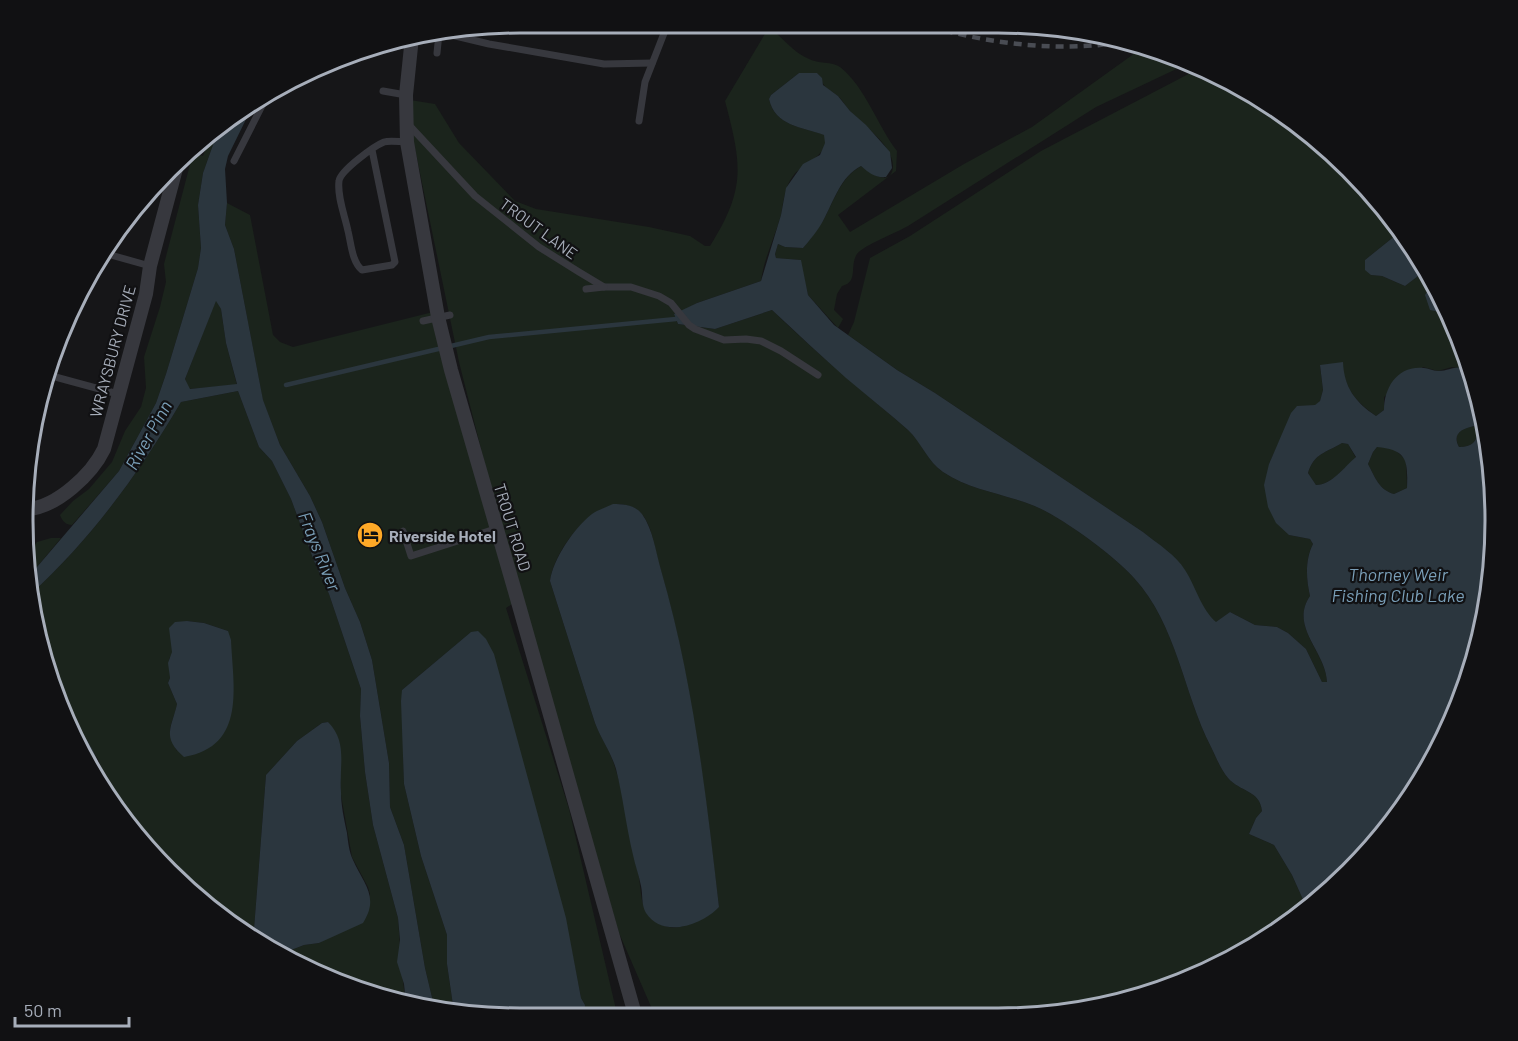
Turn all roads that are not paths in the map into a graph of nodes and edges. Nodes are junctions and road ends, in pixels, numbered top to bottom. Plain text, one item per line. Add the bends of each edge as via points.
1 (664, 33) edge
2 (458, 37) edge
3 (440, 40) edge
4 (411, 46) edge
5 (437, 53) dead end
6 (652, 63) junction
7 (383, 91) dead end
8 (406, 95) junction
9 (260, 109) edge
10 (639, 121) dead end
11 (408, 124) junction
12 (407, 142) junction
13 (372, 150) junction
14 (234, 161) dead end
15 (173, 179) edge
16 (112, 255) edge
17 (150, 266) junction
18 (604, 287) junction
19 (586, 289) dead end
20 (443, 320) junction
21 (423, 321) dead end
22 (818, 375) dead end
23 (55, 377) edge
24 (118, 394) junction
25 (33, 508) edge
26 (495, 529) junction
27 (404, 531) dead end
28 (633, 1008) edge

1 - 6 lane
2 - 6 lane via 604,64
3 - 5 lane
4 - 8 street, TROUT ROAD
6 - 10 lane
7 - 8 lane
8 - 11 street, TROUT ROAD
9 - 14 lane
11 - 12 street, TROUT ROAD
11 - 18 lane, TROUT LANE via 461,184 489,209 539,247
12 - 13 lane via 384,142
12 - 20 street, TROUT ROAD
13 - 13 lane via 341,173 339,181 355,261 367,271 395,262
15 - 17 street, WRAYSBURY DRIVE
16 - 17 lane
17 - 24 street, WRAYSBURY DRIVE
18 - 19 lane
18 - 22 lane via 631,287 665,298 689,325 724,340 754,339 767,343
20 - 21 lane
20 - 26 street, TROUT ROAD via 451,370
23 - 24 lane
24 - 25 street, WRAYSBURY DRIVE via 104,449 90,472 53,501
26 - 27 lane via 411,556
26 - 28 street, TROUT ROAD

